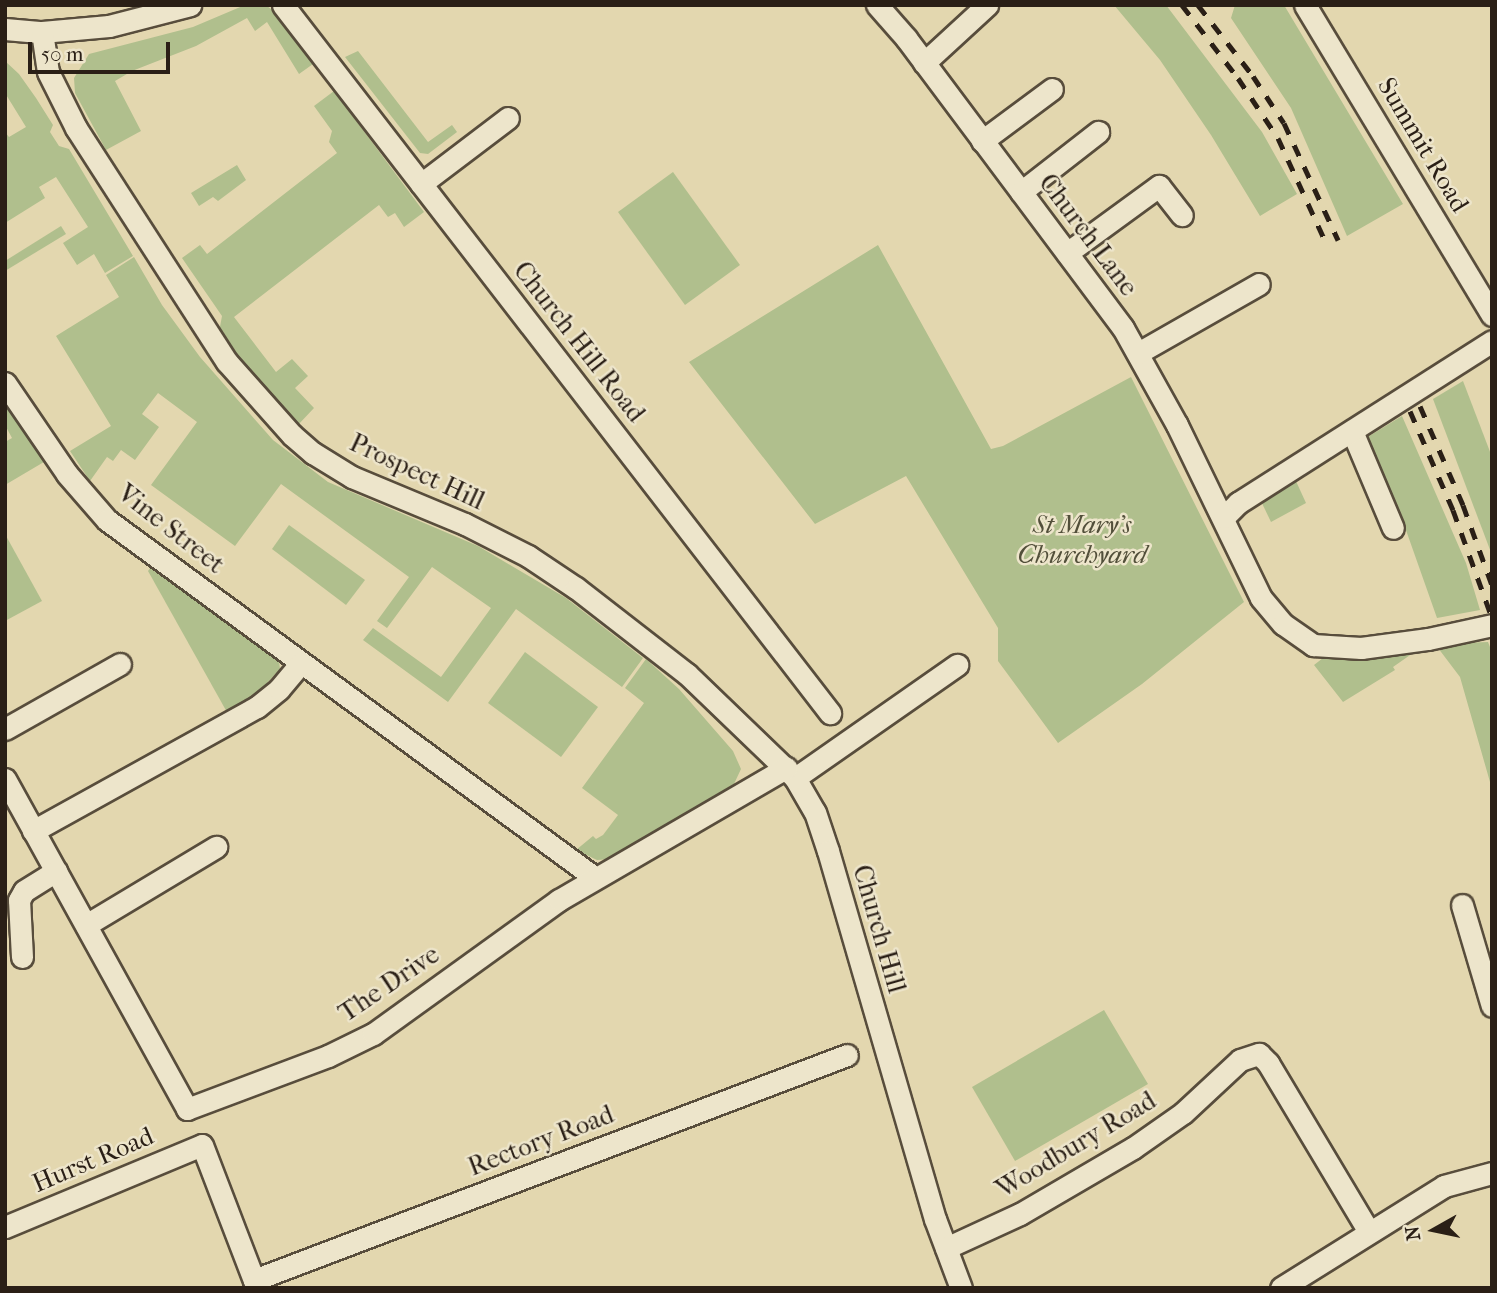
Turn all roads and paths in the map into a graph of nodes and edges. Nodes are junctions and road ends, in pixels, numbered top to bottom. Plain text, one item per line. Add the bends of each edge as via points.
1 (190, 5) edge
2 (283, 5) edge
3 (877, 5) edge
4 (987, 5) edge
5 (1304, 5) edge
6 (5, 29) edge
7 (42, 32) junction
8 (924, 63) junction
9 (1052, 89) dead end
10 (508, 118) dead end
11 (1098, 132) dead end
12 (982, 141) junction
13 (421, 184) junction
14 (1021, 192) junction
15 (1182, 215) dead end
16 (1067, 253) junction
17 (1259, 284) dead end
18 (1492, 315) edge
19 (1492, 341) edge
20 (1138, 353) junction
21 (5, 383) edge
22 (1352, 430) junction
23 (1224, 517) junction
24 (1393, 528) dead end
25 (1492, 625) edge
26 (302, 663) junction
27 (120, 664) dead end
28 (957, 665) dead end
29 (830, 713) dead end
30 (5, 729) edge
31 (790, 773) junction
32 (5, 779) edge
33 (33, 831) junction
34 (216, 847) dead end
35 (56, 871) junction
36 (594, 877) junction
37 (1462, 905) dead end
38 (86, 925) junction
39 (22, 957) dead end
40 (1492, 1006) edge
41 (847, 1055) dead end
42 (1492, 1173) edge
43 (5, 1227) edge
44 (1369, 1232) junction
45 (946, 1248) junction
46 (256, 1284) edge
47 (961, 1288) edge
48 (1280, 1288) edge

1 - 7 street via 109,26
2 - 13 street, Church Hill Road
3 - 8 street, Church Lane
4 - 8 street
5 - 18 street, Summit Road
6 - 7 street
7 - 31 street, Prospect Hill via 48,72 82,137 227,362 292,435 352,477 466,524 538,562 687,674
8 - 12 street, Church Lane
9 - 12 street
10 - 13 street
11 - 14 street
12 - 14 street, Church Lane
13 - 29 street, Church Hill Road
14 - 16 street, Church Lane
15 - 16 street via 1159,186
16 - 20 street, Church Lane
17 - 20 street
19 - 22 street
20 - 23 street, Church Lane
21 - 26 street, Vine Street via 67,474 107,520
22 - 23 street via 1238,503
22 - 24 street
23 - 25 street, Church Lane via 1261,598 1295,634 1313,645 1386,645
26 - 33 street via 257,706
26 - 36 street, Vine Street
27 - 30 street
28 - 31 street
31 - 36 street, The Drive
31 - 45 street, Church Hill via 810,802 828,850
32 - 33 street, The Drive
33 - 35 street, The Drive
34 - 38 street
35 - 38 street, The Drive
35 - 39 street via 24,891 19,900
36 - 38 street, The Drive via 373,1034 328,1056 187,1109
37 - 40 street
41 - 46 street, Rectory Road
42 - 44 street via 1444,1186
43 - 46 street, Hurst Road via 202,1145
44 - 45 street, Woodbury Road via 1259,1054 1240,1060 1183,1113 1133,1148 1020,1214
44 - 48 street
45 - 47 street, Church Hill

